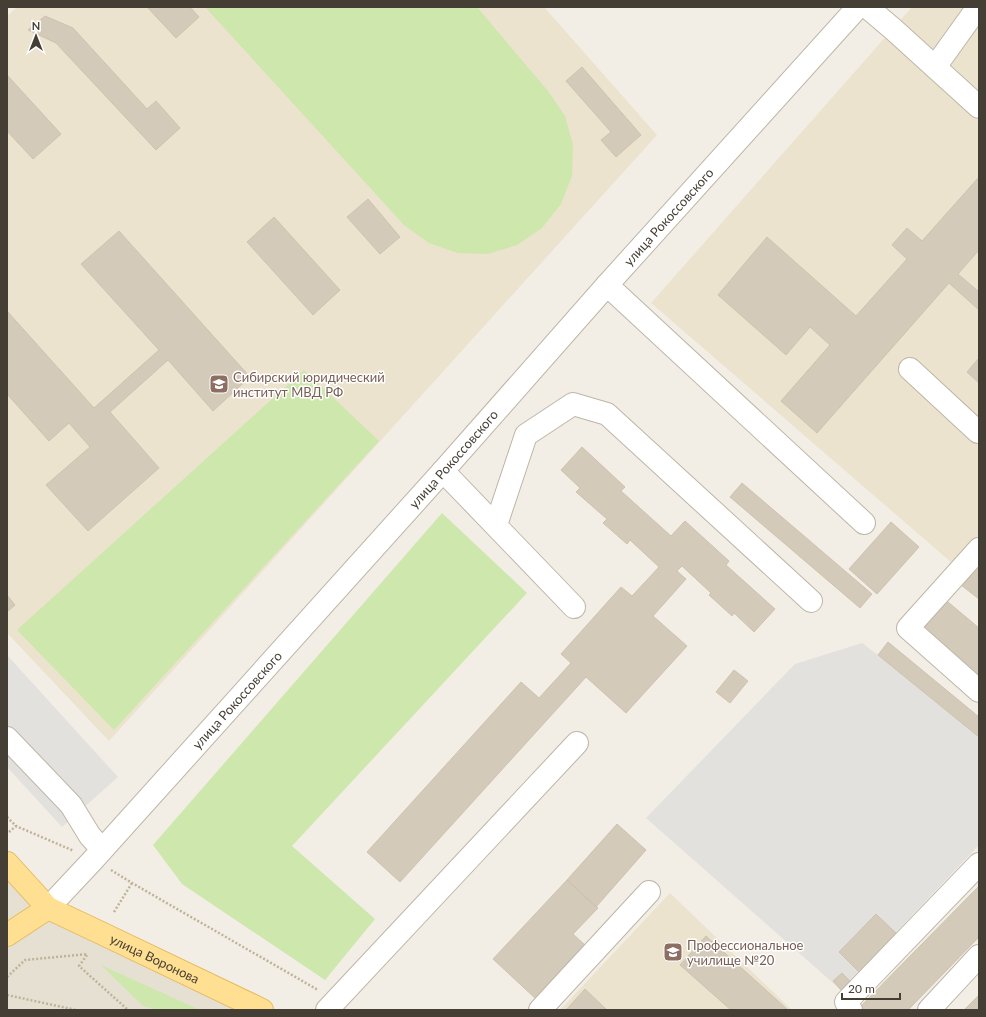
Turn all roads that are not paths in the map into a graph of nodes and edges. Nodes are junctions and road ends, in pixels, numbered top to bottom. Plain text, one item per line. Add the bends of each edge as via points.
1 (858, 7) edge
2 (867, 7) edge
3 (978, 7) edge
4 (935, 67) junction
5 (979, 107) edge
6 (607, 285) junction
7 (910, 369) dead end
8 (979, 432) edge
9 (443, 471) junction
10 (864, 523) dead end
11 (496, 525) junction
12 (979, 549) edge
13 (811, 601) dead end
14 (574, 607) dead end
15 (979, 691) edge
16 (7, 738) edge
17 (577, 743) dead end
18 (105, 859) junction
19 (7, 863) edge
20 (979, 864) edge
21 (649, 892) dead end
22 (48, 908) junction
23 (7, 935) edge
24 (979, 956) edge
25 (332, 1005) edge
26 (262, 1010) edge
27 (540, 1010) edge
28 (851, 1010) edge
29 (929, 1010) edge

1 - 6 street, улица Рокоссовского
2 - 4 street
3 - 4 street
4 - 5 street
6 - 9 street, улица Рокоссовского
6 - 10 street
7 - 8 street
9 - 11 street
9 - 18 street, улица Рокоссовского
11 - 13 street via 526,435 573,404 607,414
11 - 14 street
12 - 15 street via 908,628
16 - 18 street via 71,805
17 - 25 street
18 - 22 street, улица Рокоссовского
19 - 22 main road, улица Воронова
20 - 28 street via 846,1002
21 - 27 street
22 - 23 main road
22 - 26 main road, улица Воронова
24 - 29 street

